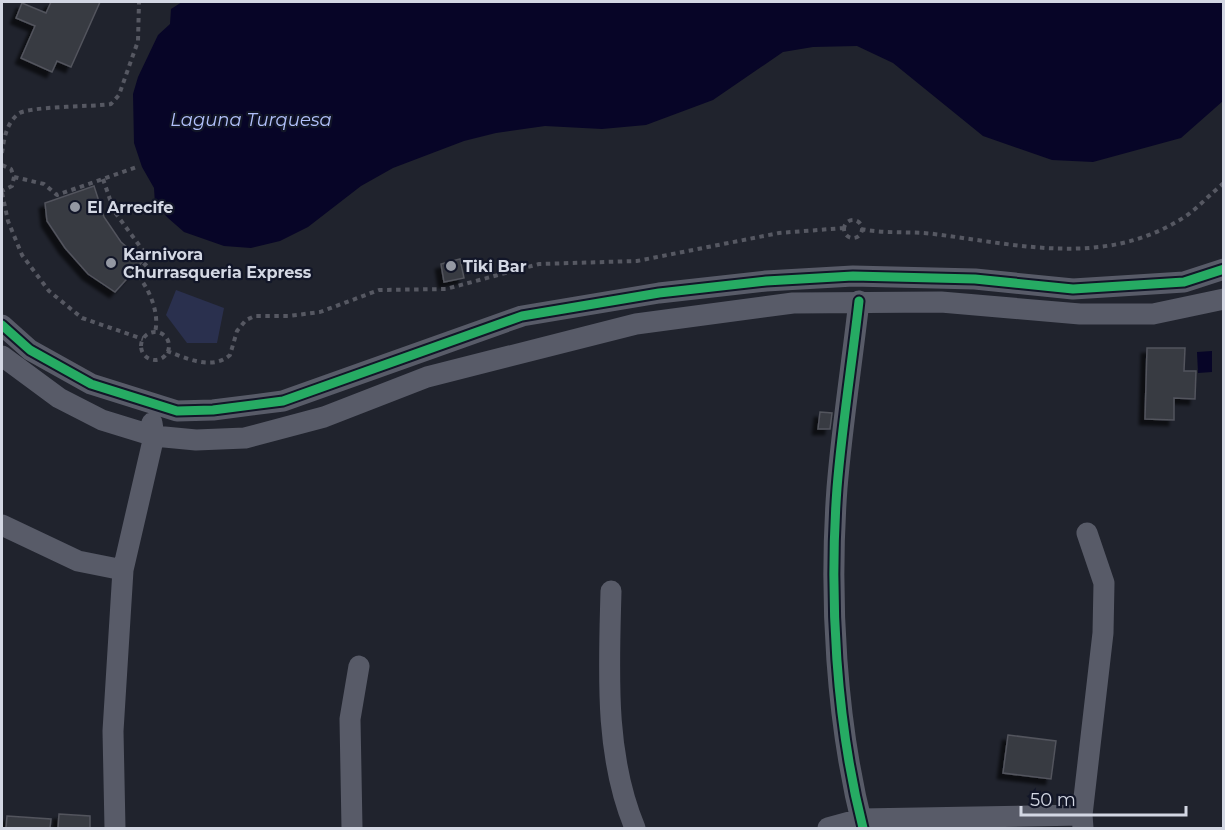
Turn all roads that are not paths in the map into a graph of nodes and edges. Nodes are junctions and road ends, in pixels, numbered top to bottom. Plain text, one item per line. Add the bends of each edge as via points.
1 (1224, 269) edge
2 (1224, 299) edge
3 (859, 301) junction
4 (2, 325) edge
5 (2, 356) edge
6 (150, 404) junction
7 (154, 436) junction
8 (2, 525) edge
9 (1087, 533) dead end
10 (123, 570) junction
11 (611, 591) dead end
12 (359, 666) dead end
13 (1082, 822) edge
14 (862, 824) edge
15 (115, 828) edge
16 (351, 828) edge
17 (635, 828) edge
18 (828, 828) edge

1 - 6 street via 1184,282 1073,289 975,279 853,276 659,293 522,316 283,401 245,408 177,411
2 - 3 street via 1153,314 1080,314 942,302
3 - 7 street via 793,303 636,324 427,377 324,417 245,438 196,440
3 - 14 street via 837,489 836,618 843,733
4 - 6 street via 30,350 91,384
5 - 7 street via 58,398 102,420
6 - 7 street
7 - 10 street
8 - 10 street via 78,561
9 - 13 street via 1104,583 1103,633
10 - 15 street via 113,731
11 - 17 street via 612,739
12 - 16 street via 350,719
13 - 14 street
14 - 18 street

